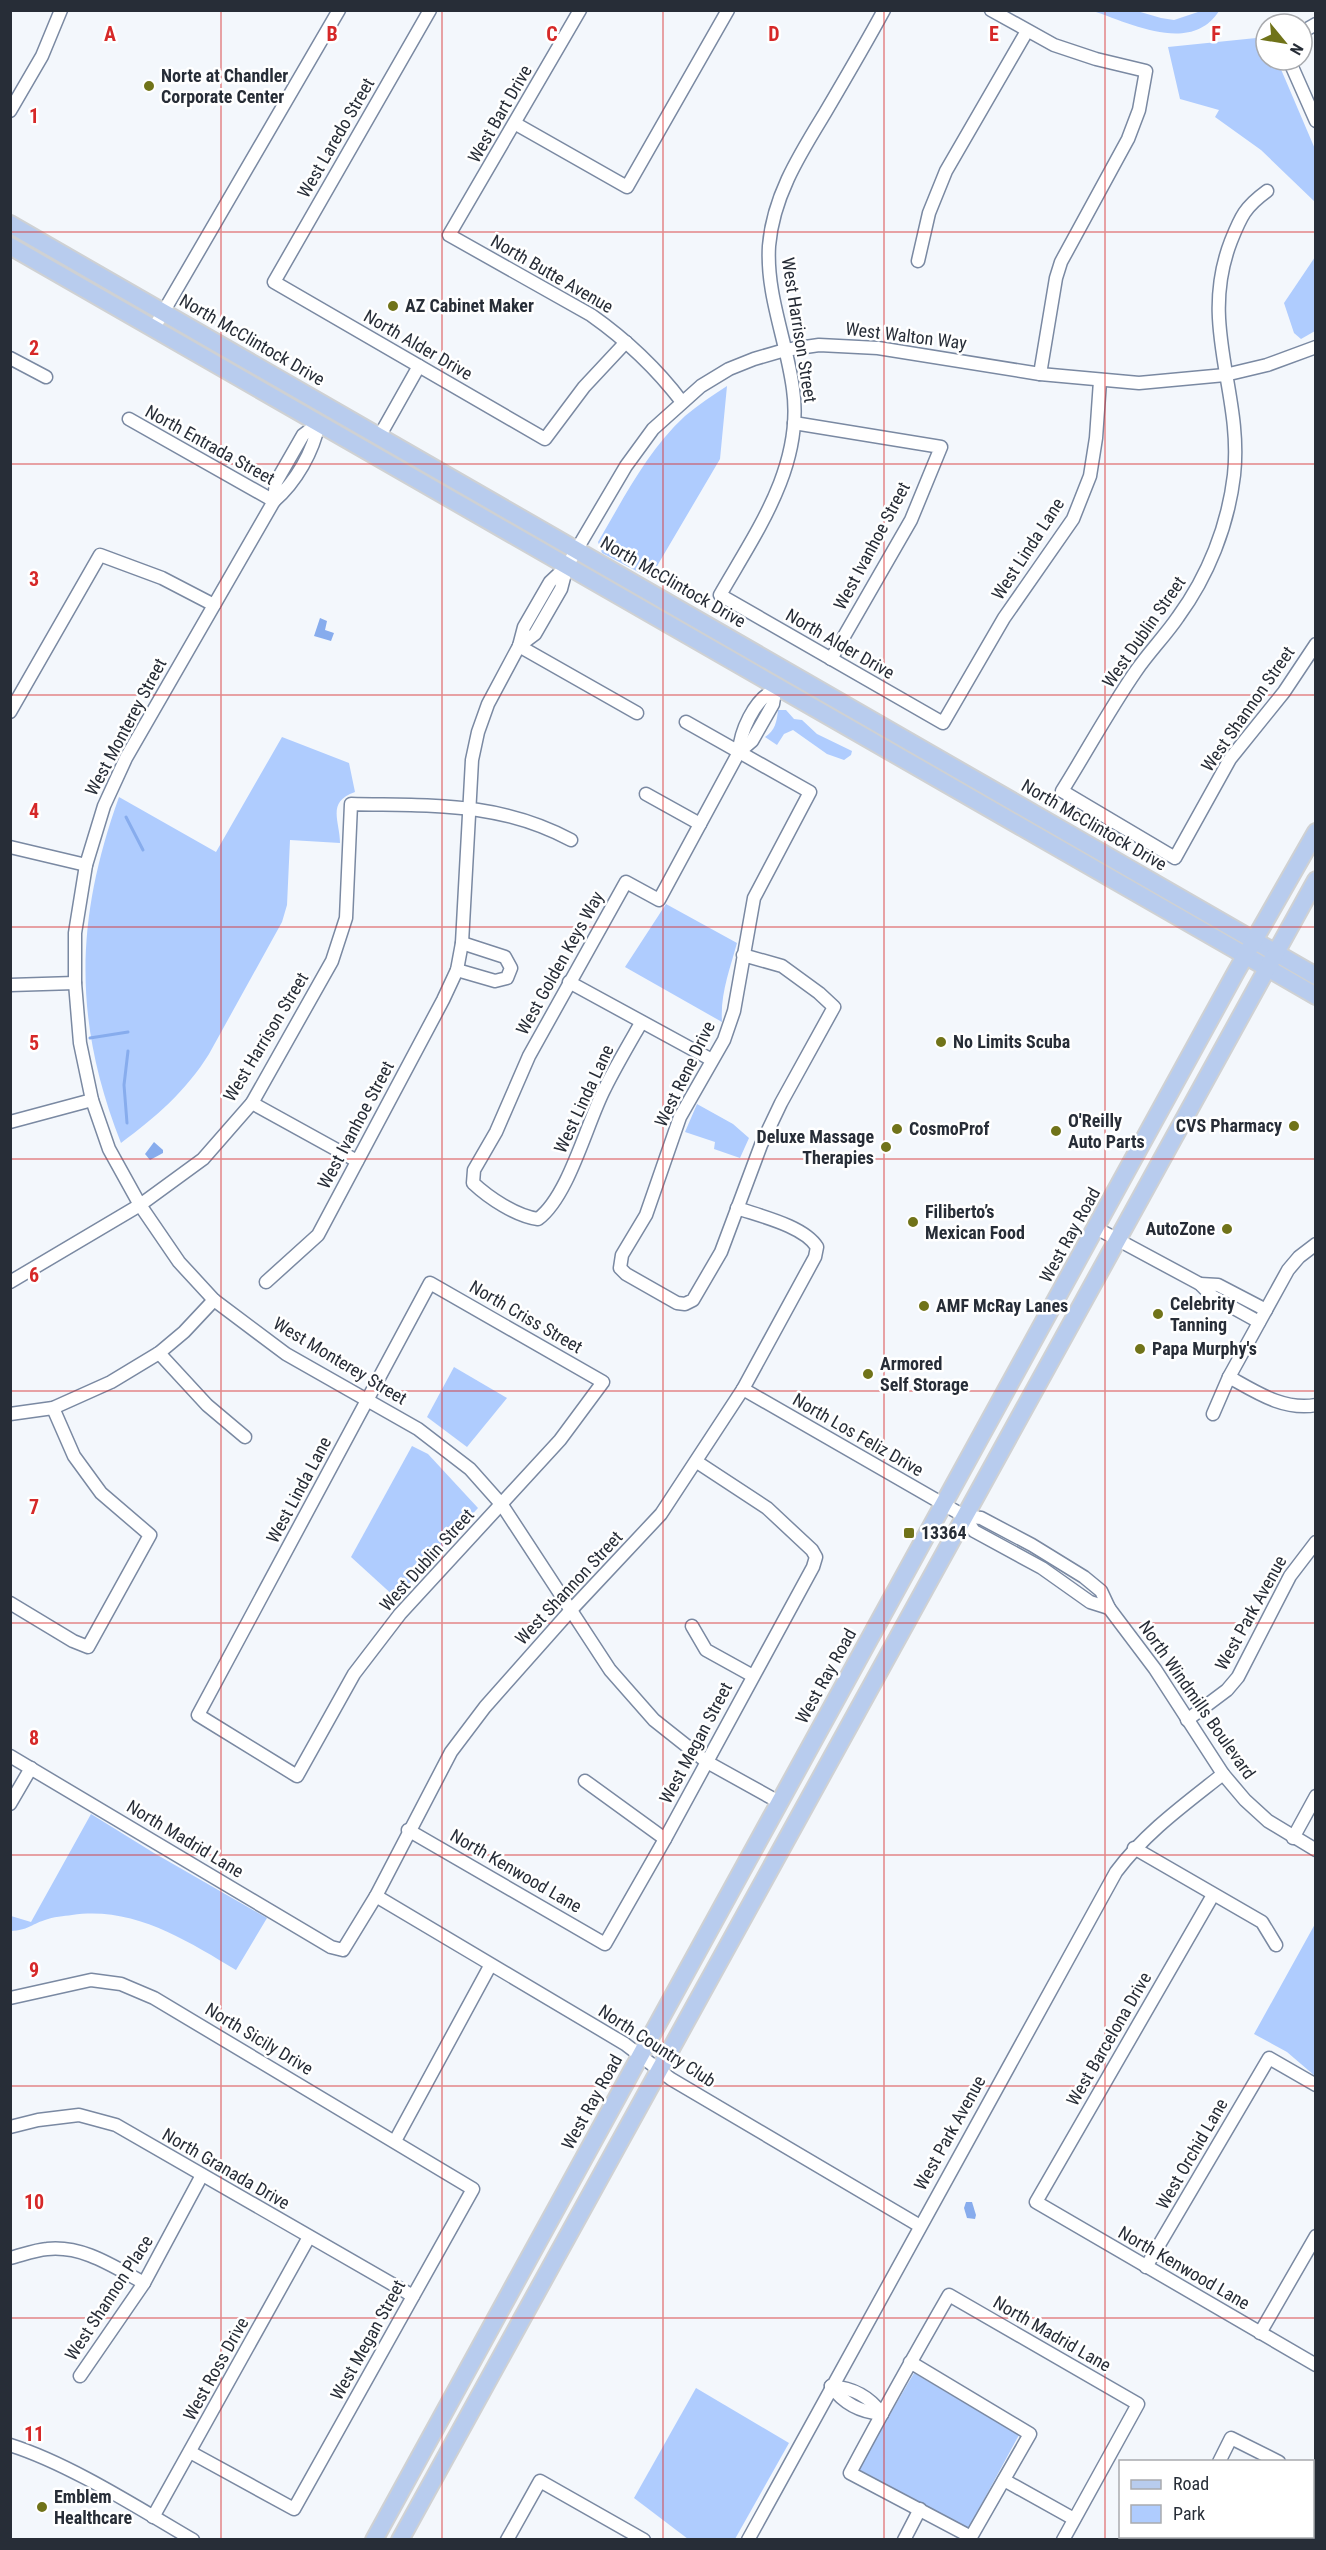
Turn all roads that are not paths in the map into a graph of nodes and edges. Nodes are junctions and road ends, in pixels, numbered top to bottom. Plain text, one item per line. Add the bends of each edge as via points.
1 (61, 10) edge
2 (339, 10) edge
3 (430, 10) edge
4 (580, 10) edge
5 (728, 10) edge
6 (884, 10) edge
7 (992, 10) edge
8 (1027, 31) junction
9 (1294, 72) edge
10 (10, 111) edge
11 (1316, 121) edge
12 (516, 124) junction
13 (1267, 191) dead end
14 (10, 224) edge
15 (449, 235) joint
16 (10, 246) edge
17 (918, 261) dead end
18 (274, 282) joint
19 (164, 311) junction
20 (154, 328) junction
21 (626, 342) junction
22 (1316, 347) edge
23 (785, 350) junction
24 (10, 358) edge
25 (419, 366) junction
26 (1040, 374) junction
27 (1225, 375) junction
28 (46, 377) dead end
29 (1100, 381) junction
30 (681, 402) junction
31 (129, 419) dead end
32 (319, 423) junction
33 (794, 423) junction
34 (379, 436) junction
35 (274, 501) junction
36 (577, 549) junction
37 (567, 566) junction
38 (720, 595) joint
39 (214, 605) junction
40 (1316, 644) edge
41 (519, 646) junction
42 (831, 659) junction
43 (775, 689) junction
44 (10, 712) edge
45 (637, 713) dead end
46 (686, 722) dead end
47 (943, 723) joint
48 (739, 752) junction
49 (646, 794) dead end
50 (469, 808) junction
51 (700, 824) junction
52 (1316, 832) edge
53 (571, 840) dead end
54 (10, 846) edge
55 (1175, 858) joint
56 (86, 865) junction
57 (1316, 880) edge
58 (1254, 940) junction
59 (462, 943) junction
60 (1274, 952) junction
61 (743, 955) junction
62 (1245, 956) junction
63 (1266, 967) junction
64 (457, 969) junction
65 (1316, 976) edge
66 (569, 982) junction
67 (75, 983) junction
68 (10, 985) edge
69 (1316, 996) edge
70 (641, 1023) junction
71 (712, 1060) junction
72 (92, 1100) junction
73 (252, 1103) junction
74 (10, 1122) edge
75 (357, 1161) junction
76 (140, 1204) junction
77 (737, 1208) junction
78 (538, 1219) joint
79 (1096, 1228) junction
80 (1116, 1239) junction
81 (1316, 1244) edge
82 (10, 1282) edge
83 (266, 1282) dead end
84 (430, 1283) joint
85 (1200, 1284) junction
86 (214, 1300) junction
87 (1266, 1311) junction
88 (1259, 1322) junction
89 (159, 1353) junction
90 (1230, 1377) junction
91 (603, 1383) joint
92 (743, 1389) junction
93 (368, 1400) junction
94 (1316, 1405) edge
95 (53, 1408) junction
96 (10, 1414) edge
97 (1213, 1414) dead end
98 (245, 1437) dead end
99 (697, 1462) junction
100 (502, 1505) junction
101 (954, 1511) junction
102 (1316, 1542) edge
103 (10, 1603) edge
104 (571, 1610) junction
105 (692, 1626) dead end
106 (753, 1676) junction
107 (1187, 1720) junction
108 (10, 1756) edge
109 (707, 1762) junction
110 (31, 1768) junction
111 (1223, 1774) junction
112 (297, 1776) joint
113 (585, 1781) dead end
114 (1316, 1796) edge
115 (779, 1802) junction
116 (10, 1804) edge
117 (408, 1830) junction
118 (1293, 1838) junction
119 (665, 1839) junction
120 (1134, 1848) junction
121 (1316, 1850) edge
122 (1213, 1894) junction
123 (376, 1896) junction
124 (605, 1944) joint
125 (1276, 1945) dead end
126 (343, 1950) joint
127 (490, 1966) junction
128 (10, 1998) edge
129 (640, 2056) junction
130 (658, 2070) junction
131 (1316, 2085) edge
132 (10, 2127) edge
133 (395, 2141) junction
134 (202, 2175) junction
135 (473, 2189) joint
136 (1036, 2202) joint
137 (920, 2226) junction
138 (1316, 2236) edge
139 (309, 2237) junction
140 (10, 2258) edge
141 (1146, 2267) junction
142 (144, 2283) junction
143 (413, 2296) junction
144 (1260, 2333) junction
145 (910, 2362) junction
146 (1316, 2365) edge
147 (80, 2376) dead end
148 (831, 2386) junction
149 (882, 2414) junction
150 (10, 2445) edge
151 (190, 2452) junction
152 (1219, 2460) edge
153 (1275, 2460) edge
154 (1004, 2480) junction
155 (920, 2509) junction
156 (153, 2517) junction
157 (1074, 2519) junction
158 (193, 2540) edge
159 (374, 2540) edge
160 (400, 2540) edge
161 (507, 2540) edge
162 (644, 2540) edge
163 (748, 2540) edge
164 (904, 2540) edge
165 (1063, 2540) edge

1 - 10 street via 42,56
2 - 19 street
3 - 18 street, West Laredo Street
4 - 12 street, West Bart Drive
5 - 12 street via 627,187
6 - 23 street, West Harrison Street via 796,162 779,200 769,246
7 - 8 street
8 - 17 street via 946,171 929,213
8 - 26 street via 1072,52 1146,71 1128,139 1061,262
9 - 11 street
12 - 15 street, West Bart Drive
13 - 27 street, West Dublin Street via 1249,204 1226,255 1218,293
14 - 19 main road, North McClintock Drive
15 - 21 street, North Butte Avenue via 591,315
16 - 20 main road, North McClintock Drive
18 - 25 street, North Alder Drive
19 - 20 street
19 - 34 main road, North McClintock Drive
20 - 32 main road, North McClintock Drive
21 - 25 street, North Alder Drive via 584,387 545,439
21 - 30 street, North Butte Avenue
22 - 27 street, West Walton Way via 1268,365
23 - 26 street, West Walton Way via 819,345 858,346
23 - 30 street, West Walton Way via 729,369
23 - 33 street, West Harrison Street via 793,390
24 - 28 street
25 - 34 street
26 - 29 street, West Walton Way
27 - 29 street, West Walton Way via 1165,382
27 - 55 street, West Dublin Street via 1235,435 1234,475 1223,526 1207,571 1179,617 1136,670 1062,791
29 - 47 street, West Linda Lane via 1090,476 1073,519 1004,618
30 - 36 street, West Walton Way via 637,450
31 - 35 street, North Entrada Street
32 - 35 street, West Monterey Street via 315,442 288,489
32 - 37 main road, North McClintock Drive
33 - 38 street, West Harrison Street via 787,467 779,488
33 - 42 street, West Ivanhoe Street via 941,447 911,520
34 - 36 main road, North McClintock Drive
35 - 39 street, West Monterey Street
36 - 37 street, West Ivanhoe Street
36 - 58 main road, North McClintock Drive
37 - 41 street, West Ivanhoe Street via 561,589 535,634
37 - 43 main road, North McClintock Drive
38 - 42 street, North Alder Drive
39 - 44 street via 173,583 100,555
39 - 56 street, West Monterey Street via 118,774 97,824
40 - 55 street, West Shannon Street via 1284,692 1230,759
41 - 45 street
41 - 50 street, West Ivanhoe Street via 478,732
42 - 47 street, North Alder Drive
43 - 48 street, West Golden Keys Way via 773,704 752,741
43 - 62 main road, North McClintock Drive
46 - 48 street
48 - 51 street, West Golden Keys Way
48 - 61 street, West Rene Drive via 810,792 754,897
49 - 51 street
50 - 53 street via 519,817
50 - 59 street, West Ivanhoe Street
50 - 73 street, West Harrison Street via 351,804 346,918 332,961
51 - 66 street, West Golden Keys Way via 659,900 626,882
52 - 58 main road, West Ray Road
54 - 56 street
56 - 67 street, West Monterey Street via 76,922
57 - 60 main road, West Ray Road
58 - 60 main road, North McClintock Drive
58 - 62 main road, West Ray Road
59 - 64 street, West Ivanhoe Street
59 - 64 street via 505,957 511,968 507,978 495,981
60 - 63 main road, West Ray Road
60 - 65 main road, North McClintock Drive
61 - 71 street, West Rene Drive via 734,1011
61 - 77 street via 782,966 834,1008 781,1103
62 - 63 main road, North McClintock Drive
62 - 79 main road, West Ray Road
63 - 69 main road, North McClintock Drive
63 - 80 main road, West Ray Road
64 - 75 street, West Ivanhoe Street
66 - 70 street
66 - 78 street, West Golden Keys Way via 474,1170 473,1183 483,1192 528,1218
67 - 68 street
67 - 72 street, West Monterey Street via 80,1043
70 - 71 street
70 - 78 street, West Linda Lane via 604,1089 574,1164 547,1212
71 - 77 street, West Rene Drive via 680,1117 646,1215 622,1255 620,1268 677,1303 693,1300 721,1252
72 - 74 street
72 - 76 street, West Monterey Street via 110,1149
73 - 75 street
73 - 76 street, West Harrison Street via 203,1159
75 - 83 street, West Ivanhoe Street via 318,1235
76 - 82 street, West Harrison Street
76 - 86 street, West Monterey Street via 179,1262
77 - 92 street, West Shannon Street via 793,1228 811,1238 816,1247
79 - 80 street
79 - 101 main road, West Ray Road
80 - 85 street
80 - 101 main road, West Ray Road
81 - 87 street via 1293,1263
84 - 91 street, North Criss Street
84 - 93 street, West Linda Lane
85 - 87 street via 1218,1285
85 - 88 street via 1212,1296
86 - 89 street
86 - 93 street, West Monterey Street via 286,1354
87 - 88 street
88 - 90 street
89 - 95 street via 111,1382
89 - 98 street via 207,1405
90 - 94 street via 1279,1403
90 - 97 street
91 - 100 street, West Dublin Street via 560,1440
92 - 99 street, West Shannon Street
92 - 101 street, North Los Feliz Drive
93 - 100 street, West Monterey Street via 418,1429 470,1469
93 - 112 street, West Linda Lane via 198,1715
95 - 96 street
95 - 103 street via 74,1456 101,1493 150,1534 88,1647
99 - 104 street, West Shannon Street via 661,1514
99 - 106 street, West Megan Street via 767,1508 816,1557
100 - 104 street, West Monterey Street
100 - 112 street, West Dublin Street via 400,1614 354,1674
101 - 107 street, North Windmills Boulevard via 974,1531 1061,1579 1090,1602 1109,1608
101 - 115 main road, West Ray Road
101 - 130 main road, West Ray Road
102 - 107 street, West Park Avenue via 1290,1576 1238,1677
104 - 109 street, West Monterey Street via 610,1670 654,1720
104 - 117 street, West Shannon Street via 485,1707 451,1752
105 - 106 street via 706,1650
106 - 109 street, West Megan Street
107 - 111 street, North Windmills Boulevard
108 - 110 street, North Madrid Lane
109 - 115 street, West Monterey Street
109 - 119 street, West Megan Street
110 - 116 street
110 - 126 street, North Madrid Lane via 331,1947
111 - 118 street, North Windmills Boulevard via 1257,1811
111 - 120 street, West Park Avenue
113 - 119 street
114 - 118 street
115 - 129 main road, West Ray Road
117 - 123 street, West Shannon Street
117 - 124 street, North Kenwood Lane
118 - 121 street, North Windmills Boulevard
119 - 124 street, West Megan Street
120 - 122 street
120 - 137 street, West Park Avenue via 1100,1897
122 - 125 street via 1262,1922
122 - 136 street, West Barcelona Drive
123 - 126 street, West Shannon Street
123 - 127 street, North Country Club
127 - 129 street, North Country Club
127 - 133 street
128 - 133 street, North Sicily Drive via 91,1980 120,1984 154,1998
129 - 130 street, North Country Club
129 - 159 main road, West Ray Road
130 - 137 street, North Country Club
130 - 160 main road, West Ray Road
131 - 141 street, West Orchid Lane via 1269,2058
132 - 134 street, North Granada Drive via 80,2115 116,2125
133 - 135 street, North Sicily Drive
134 - 139 street, North Granada Drive
134 - 142 street, West Shannon Place
135 - 143 street, West Megan Street
136 - 141 street, North Kenwood Lane
137 - 148 street, West Park Avenue
138 - 144 street
139 - 143 street, North Granada Drive
139 - 151 street, West Ross Drive
140 - 142 street via 47,2248 77,2250
141 - 144 street, North Kenwood Lane
142 - 147 street, West Shannon Place
143 - 151 street, West Megan Street via 294,2509
144 - 146 street, North Kenwood Lane
145 - 149 street
145 - 154 street via 1030,2434
145 - 157 street, North Madrid Lane via 949,2295 1138,2404
148 - 149 street via 849,2388 873,2402
148 - 163 street, West Park Avenue
149 - 155 street via 850,2473
150 - 156 street via 70,2471
151 - 156 street, West Ross Drive
152 - 153 street via 1231,2438
154 - 155 street via 971,2537
154 - 157 street
155 - 164 street
156 - 158 street
157 - 165 street
161 - 162 street via 540,2481

